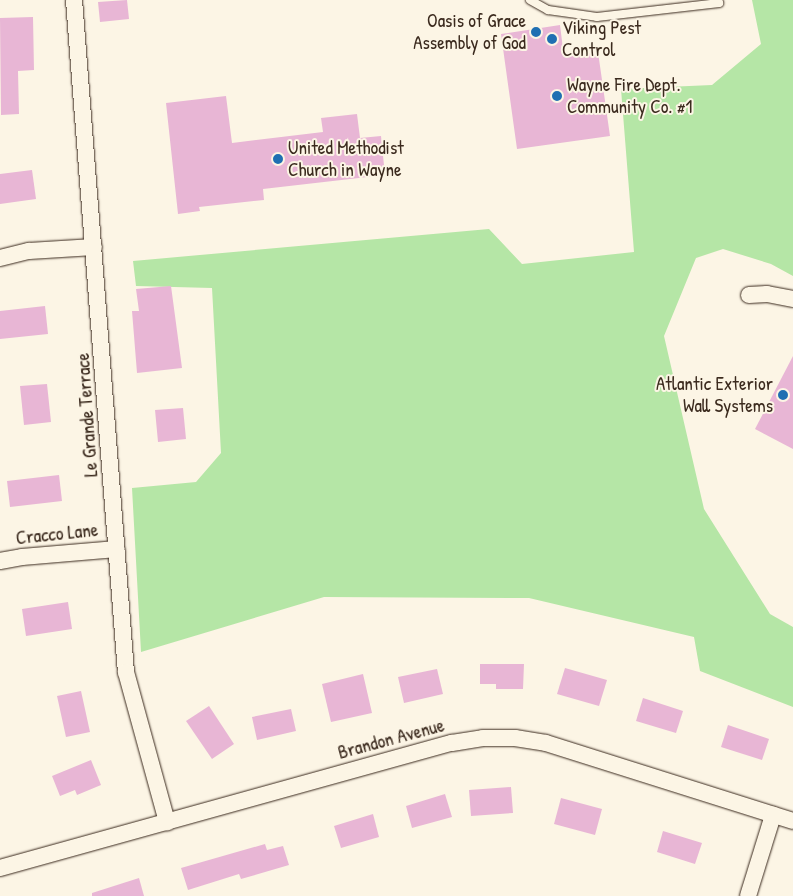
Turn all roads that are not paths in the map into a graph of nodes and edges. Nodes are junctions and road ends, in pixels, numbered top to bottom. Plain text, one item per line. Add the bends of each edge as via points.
1 (74, 0) edge
2 (530, 0) edge
3 (718, 0) edge
4 (94, 247) junction
5 (0, 258) edge
6 (749, 295) dead end
7 (793, 299) edge
8 (117, 549) junction
9 (0, 561) edge
10 (773, 815) junction
11 (793, 821) edge
12 (167, 822) junction
13 (0, 868) edge
14 (748, 896) edge

1 - 4 street, Le Grande Terrace
2 - 3 lane via 548,10 597,17 719,3
4 - 5 street via 29,251
4 - 8 street, Le Grande Terrace
6 - 7 street via 767,294
8 - 9 street, Cracco Lane
8 - 12 street, Le Grande Terrace via 126,672
10 - 11 street, Brandon Avenue
10 - 12 street, Brandon Avenue via 546,743 484,738 452,743
10 - 14 street
12 - 13 street, Brandon Avenue

